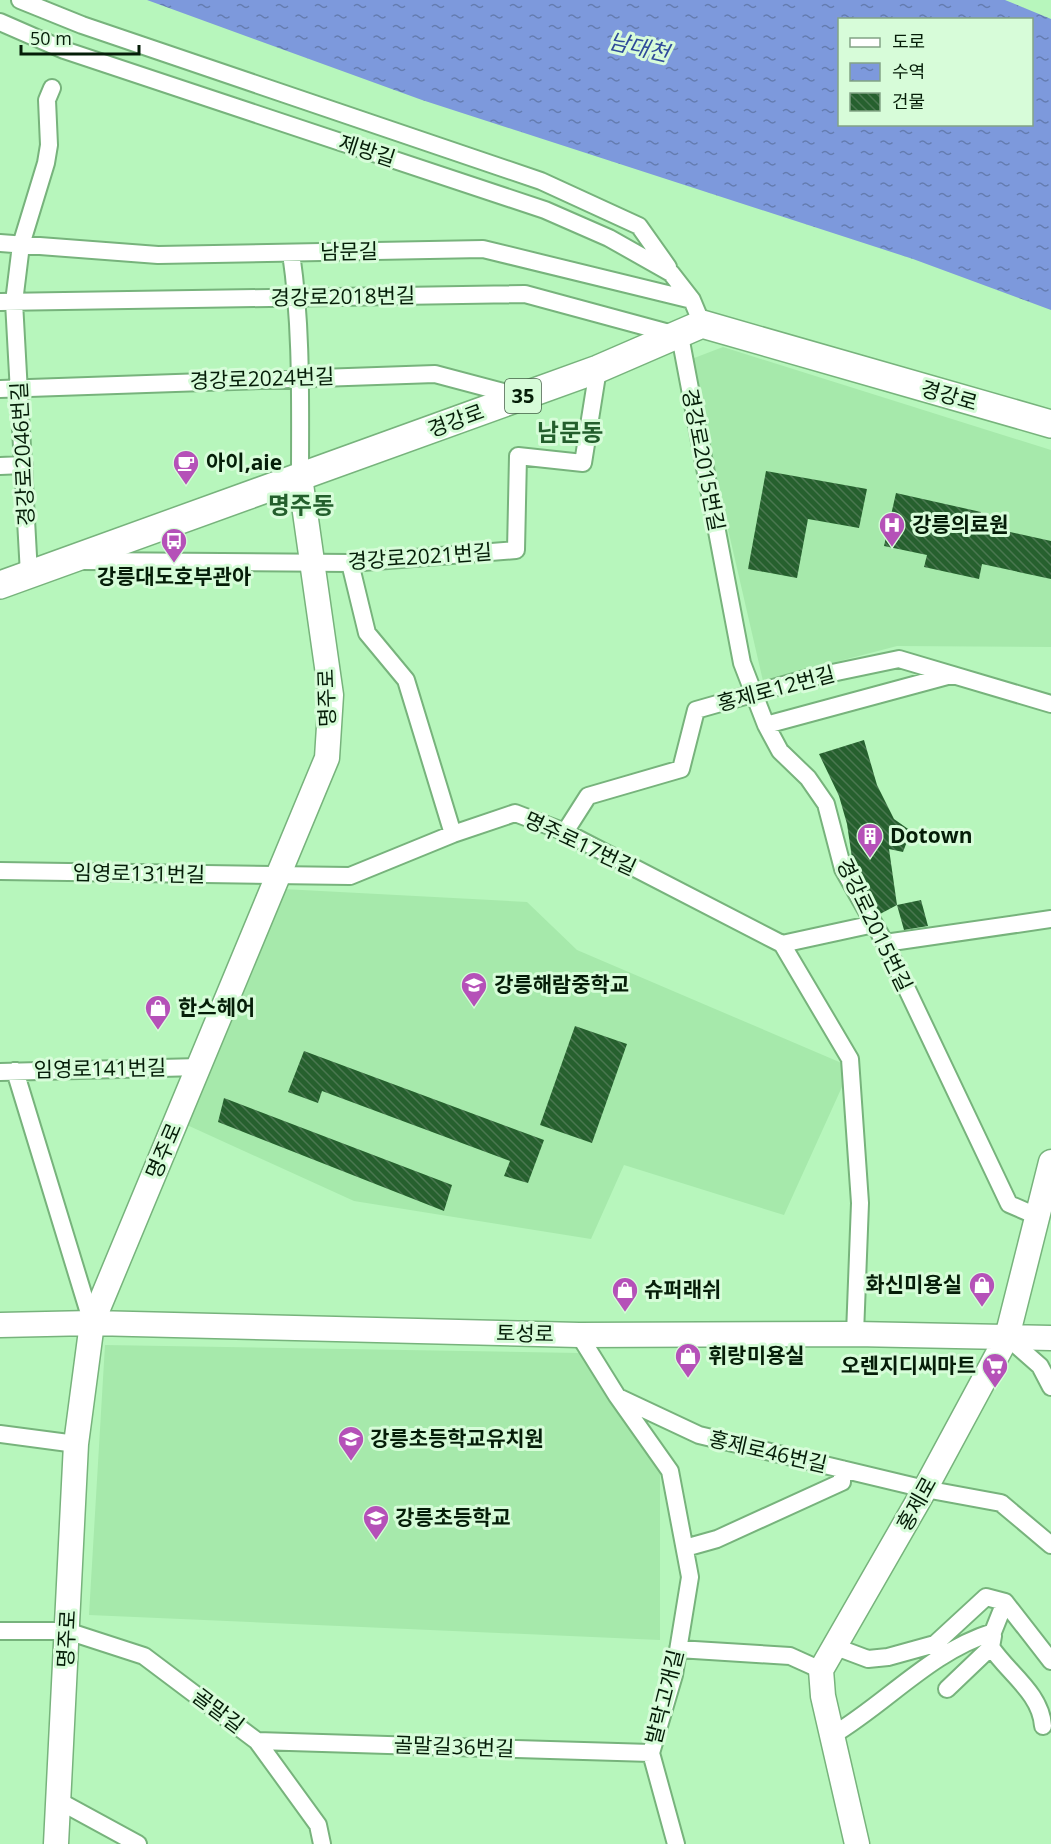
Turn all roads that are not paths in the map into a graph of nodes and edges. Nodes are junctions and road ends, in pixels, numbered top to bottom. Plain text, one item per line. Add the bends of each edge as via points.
1 (20, 0) edge
2 (0, 22) edge
3 (52, 88) dead end
4 (0, 243) edge
5 (21, 245) junction
6 (291, 253) junction
7 (672, 273) junction
8 (297, 297) junction
9 (7, 302) edge
10 (691, 320) junction
11 (598, 369) junction
12 (301, 378) junction
13 (19, 387) junction
14 (0, 389) edge
15 (522, 396) junction
16 (1051, 424) edge
17 (24, 465) junction
18 (0, 466) edge
19 (300, 477) junction
20 (68, 561) junction
21 (312, 563) junction
22 (350, 563) junction
23 (29, 574) junction
24 (0, 585) edge
25 (952, 675) junction
26 (753, 694) junction
27 (1051, 704) edge
28 (766, 725) junction
29 (565, 832) junction
30 (453, 834) junction
31 (0, 871) edge
32 (279, 875) junction
33 (1051, 919) edge
34 (874, 924) junction
35 (885, 943) junction
36 (782, 944) junction
37 (200, 1067) junction
38 (7, 1072) edge
39 (1051, 1162) edge
40 (1038, 1216) junction
41 (92, 1323) junction
42 (0, 1325) edge
43 (855, 1334) junction
44 (579, 1335) junction
45 (1007, 1337) junction
46 (1051, 1338) edge
47 (1051, 1386) edge
48 (617, 1396) junction
49 (0, 1434) edge
50 (76, 1444) junction
51 (842, 1469) junction
52 (925, 1489) junction
53 (1051, 1545) edge
54 (685, 1548) junction
55 (1005, 1602) junction
56 (0, 1631) edge
57 (67, 1631) junction
58 (992, 1639) junction
59 (836, 1647) junction
60 (678, 1649) junction
61 (1051, 1661) edge
62 (821, 1671) junction
63 (947, 1689) dead end
64 (1043, 1726) dead end
65 (834, 1736) junction
66 (257, 1741) junction
67 (651, 1753) junction
68 (59, 1801) junction
69 (56, 1844) edge
70 (138, 1844) edge
71 (322, 1844) edge
72 (676, 1844) edge
73 (857, 1844) edge

1 - 7 street via 82,25 541,181 639,226
2 - 7 street, 제방길 via 64,50 545,210 609,237
3 - 5 street, 경강로2046번길 via 47,100 46,163
4 - 5 street, 남문길
5 - 6 street, 남문길 via 158,255
5 - 9 street, 경강로2046번길
6 - 8 street
6 - 10 street, 남문길 via 483,249
7 - 10 street, 제방길
8 - 9 street, 경강로2018번길
8 - 10 street, 경강로2018번길 via 525,294
8 - 12 street
9 - 13 street, 경강로2046번길
10 - 11 main road, 경강로 / 35
10 - 16 main road, 경강로
10 - 26 street, 경강로2015번길 via 742,663
11 - 15 main road, 경강로 / 35
11 - 22 street, 경강로2021번길 via 583,463 518,456 516,550
12 - 13 street, 경강로2024번길
12 - 15 street, 경강로2024번길 via 435,374
12 - 19 street
13 - 14 street, 경강로2024번길
13 - 17 street, 경강로2046번길
15 - 19 main road, 경강로 / 35
17 - 18 street
17 - 23 street, 경강로2046번길
19 - 20 main road, 경강로 / 35
19 - 21 street, 명주로
20 - 21 street, 경강로2021번길
20 - 23 main road, 경강로 / 35
21 - 22 street, 경강로2021번길
21 - 32 street, 명주로 via 331,695 327,758
22 - 30 street via 367,633 406,680
23 - 24 main road, 경강로 / 35
25 - 26 street, 홍제로12번길 via 899,659
25 - 27 street, 홍제로12번길
25 - 28 street
26 - 28 street, 경강로2015번길
26 - 29 street, 홍제로12번길 via 696,710 681,769 588,796
28 - 34 street, 경강로2015번길 via 780,751 808,778 826,804 843,869
29 - 30 street, 명주로17번길 via 515,813
29 - 36 street, 명주로17번길
30 - 32 street, 명주로17번길 via 350,876
31 - 32 street, 임영로131번길
32 - 37 street, 명주로
33 - 35 street
34 - 35 street, 경강로2015번길
34 - 36 street
35 - 40 street, 경강로2015번길 via 1009,1204
36 - 43 street via 850,1059 860,1203
37 - 38 street, 임영로141번길
37 - 41 street, 명주로
38 - 41 street
39 - 40 street, 홍제로
40 - 45 street, 홍제로
41 - 42 street, 토성로
41 - 44 street, 토성로
41 - 50 street, 명주로
43 - 44 street, 토성로
43 - 45 street, 토성로
44 - 48 street, 발락고개길
45 - 46 street, 토성로
45 - 47 street via 1040,1366
45 - 52 street, 홍제로
48 - 51 street, 홍제로46번길 via 699,1435
48 - 54 street, 발락고개길 via 670,1471
49 - 50 street
50 - 57 street, 명주로
51 - 52 street, 홍제로46번길
51 - 54 street via 842,1482 717,1539
52 - 53 street, 홍제로46번길 via 1001,1503
52 - 59 street, 홍제로
54 - 60 street, 발락고개길 via 690,1577
55 - 58 street
55 - 59 street via 986,1597 935,1644 888,1657 868,1659
55 - 61 street
56 - 57 street, 골말길
57 - 66 street, 골말길 via 144,1656
57 - 68 street, 명주로
58 - 63 street
58 - 64 street via 1002,1664 1030,1693
58 - 65 street via 970,1639 922,1667 862,1718
59 - 62 street, 홍제로
60 - 62 street via 790,1656
60 - 67 street, 발락고개길
62 - 65 street
65 - 73 street
66 - 67 street, 골말길36번길
66 - 71 street, 골말길 via 318,1825
67 - 72 street, 발락고개길
68 - 69 street, 명주로
68 - 70 street

